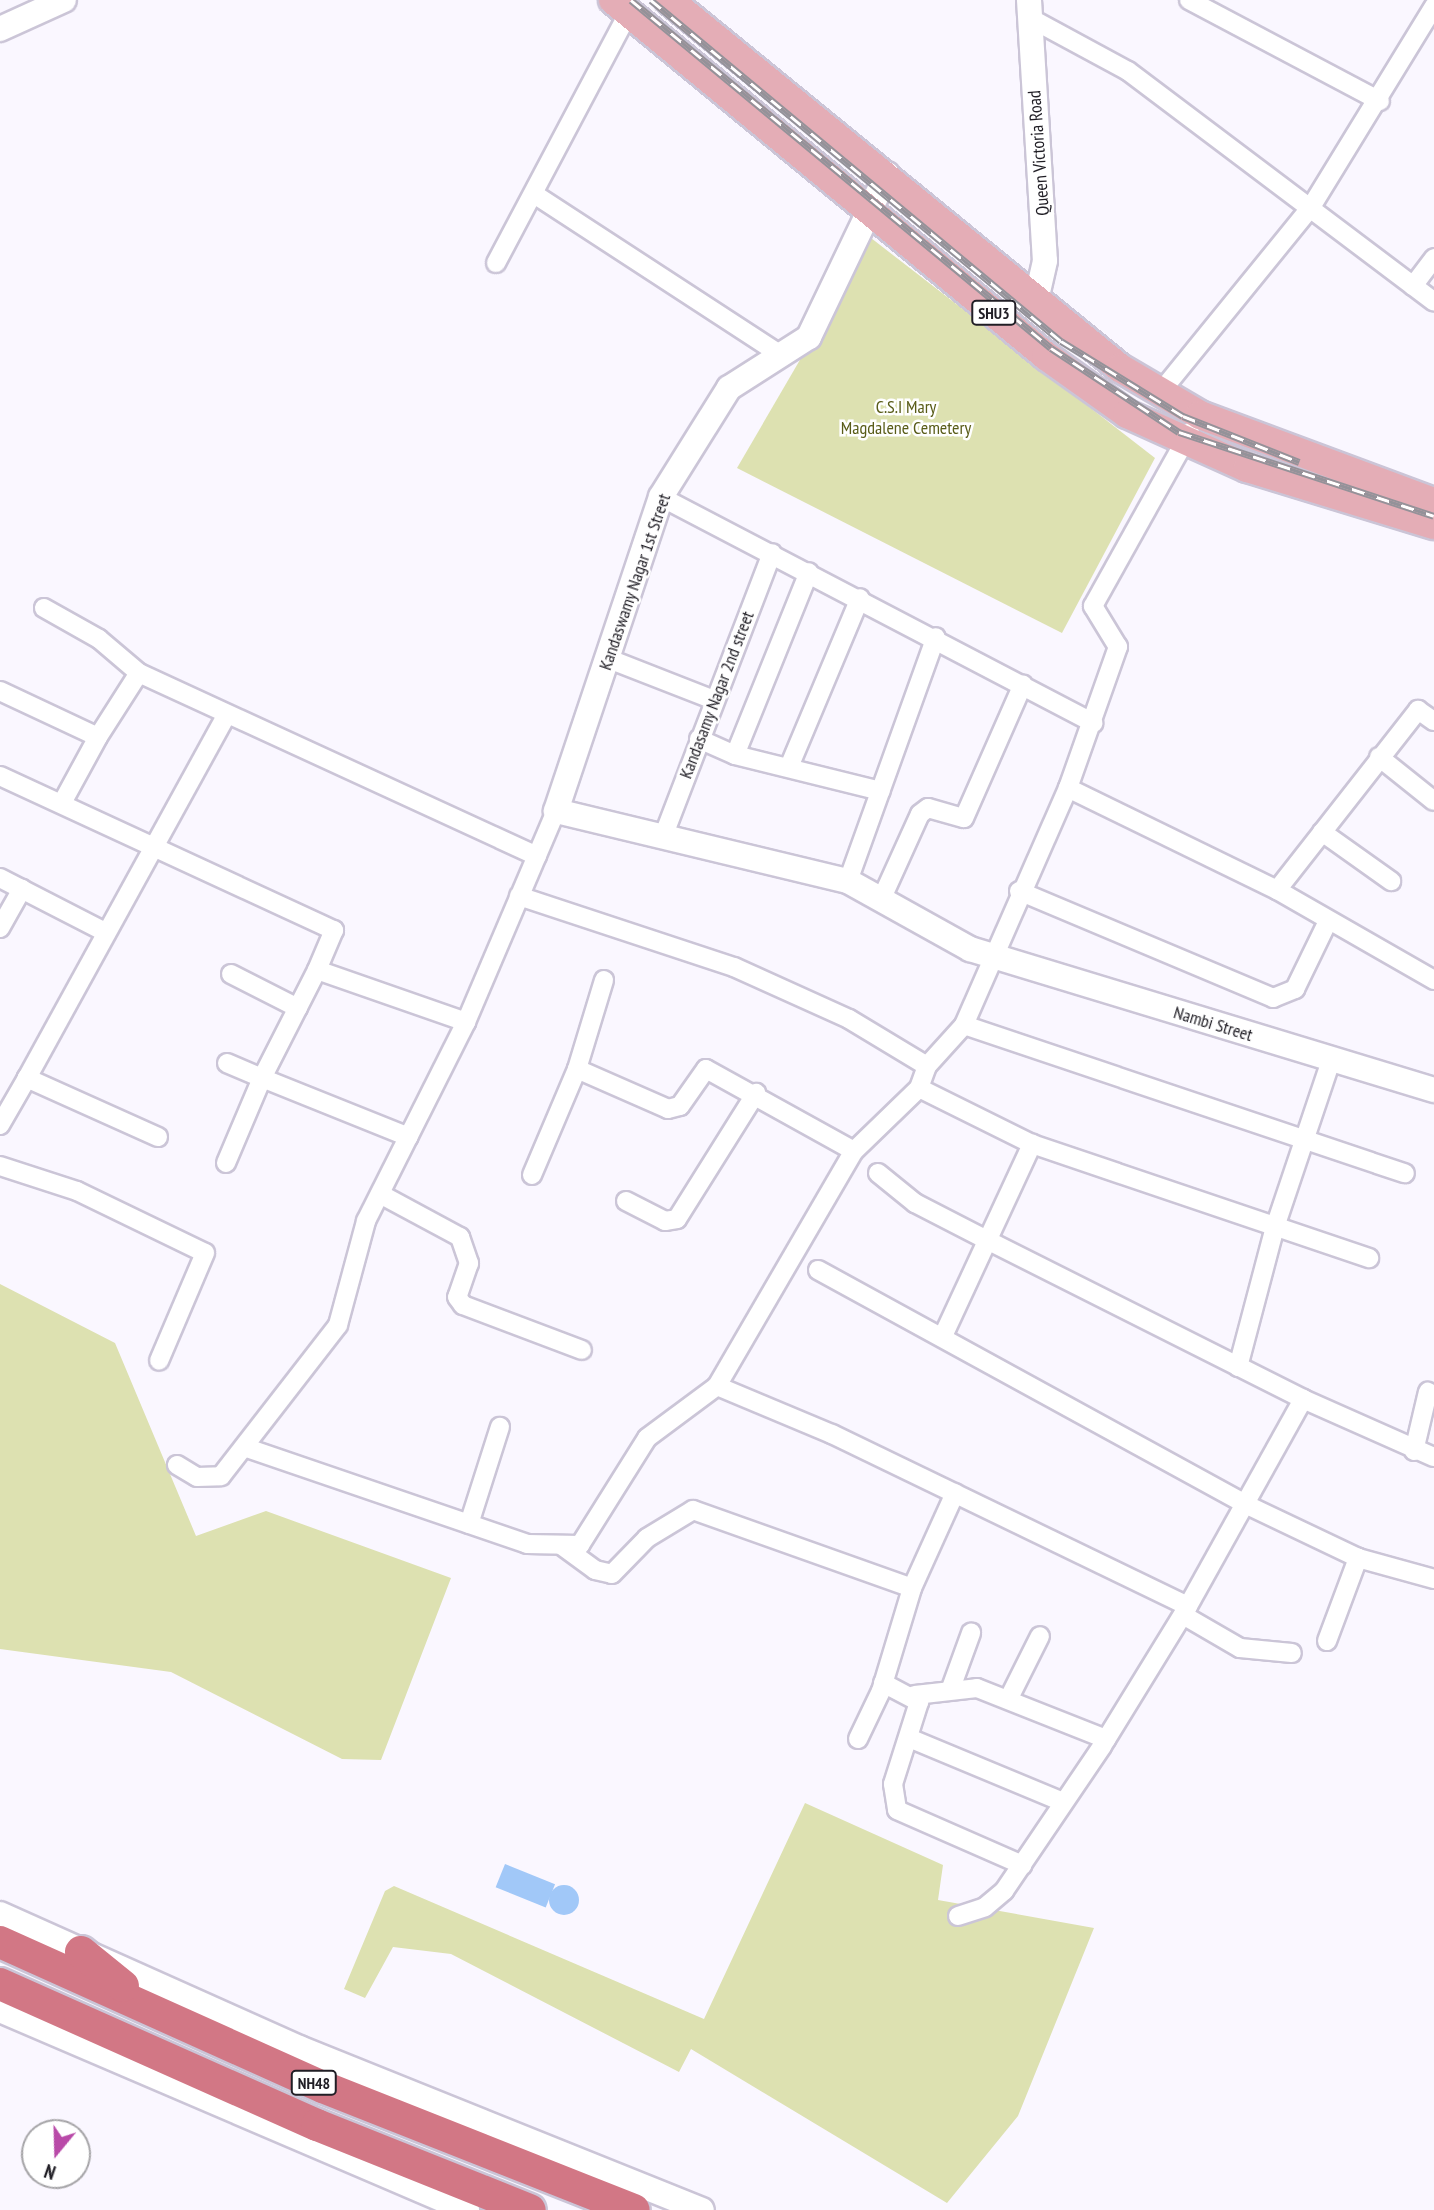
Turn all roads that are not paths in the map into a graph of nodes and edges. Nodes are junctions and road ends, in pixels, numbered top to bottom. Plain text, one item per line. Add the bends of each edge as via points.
1 (64, 0) edge
2 (669, 0) edge
3 (1189, 0) edge
4 (1434, 6) edge
5 (620, 7) edge
6 (1030, 9) edge
7 (0, 29) edge
8 (1380, 101) junction
9 (887, 174) junction
10 (534, 194) junction
11 (1311, 207) junction
12 (871, 211) junction
13 (1434, 258) edge
14 (496, 263) dead end
15 (1413, 286) junction
16 (1434, 302) edge
17 (1035, 305) junction
18 (779, 354) junction
19 (1159, 394) junction
20 (1200, 415) junction
21 (1182, 444) junction
22 (662, 497) junction
23 (1434, 502) edge
24 (1434, 525) edge
25 (772, 553) junction
26 (809, 572) junction
27 (860, 598) junction
28 (44, 608) dead end
29 (936, 637) junction
30 (609, 659) junction
31 (139, 673) junction
32 (1023, 684) junction
33 (0, 691) edge
34 (714, 700) junction
35 (226, 716) junction
36 (1434, 721) edge
37 (1093, 723) junction
38 (98, 737) junction
39 (699, 739) junction
40 (735, 755) junction
41 (1379, 757) junction
42 (789, 767) junction
43 (0, 776) edge
44 (1068, 788) junction
45 (881, 791) junction
46 (1434, 802) edge
47 (62, 803) junction
48 (555, 811) junction
49 (1322, 832) junction
50 (663, 837) junction
51 (154, 846) junction
52 (537, 856) junction
53 (0, 878) edge
54 (848, 881) junction
55 (1391, 881) dead end
56 (22, 889) junction
57 (1277, 890) junction
58 (1019, 891) junction
59 (519, 896) junction
60 (881, 900) junction
61 (1328, 921) junction
62 (0, 928) edge
63 (103, 931) junction
64 (992, 955) junction
65 (317, 970) junction
66 (232, 974) dead end
67 (604, 980) dead end
68 (1434, 981) edge
69 (298, 1008) junction
70 (466, 1022) junction
71 (964, 1025) junction
72 (1331, 1061) junction
73 (227, 1063) dead end
74 (927, 1066) junction
75 (577, 1069) junction
76 (27, 1078) junction
77 (262, 1078) junction
78 (919, 1088) junction
79 (1434, 1090) edge
80 (756, 1093) junction
81 (0, 1125) edge
82 (1308, 1136) junction
83 (158, 1137) dead end
84 (409, 1137) junction
85 (1032, 1144) junction
86 (854, 1151) junction
87 (226, 1163) dead end
88 (0, 1166) edge
89 (878, 1173) dead end
90 (1405, 1173) dead end
91 (532, 1175) dead end
92 (380, 1194) junction
93 (626, 1201) dead end
94 (1275, 1227) junction
95 (989, 1241) junction
96 (1369, 1258) dead end
97 (818, 1270) dead end
98 (943, 1336) junction
99 (582, 1350) dead end
100 (159, 1361) dead end
101 (1238, 1367) junction
102 (717, 1386) junction
103 (1428, 1392) dead end
104 (1303, 1399) junction
105 (500, 1427) dead end
106 (244, 1447) junction
107 (1415, 1451) junction
108 (1434, 1457) edge
109 (177, 1465) dead end
110 (955, 1493) junction
111 (1247, 1504) junction
112 (468, 1524) junction
113 (561, 1545) junction
114 (1358, 1558) junction
115 (1434, 1578) edge
116 (912, 1588) junction
117 (1186, 1611) junction
118 (971, 1633) dead end
119 (1040, 1636) dead end
120 (1328, 1641) dead end
121 (1292, 1653) dead end
122 (883, 1683) junction
123 (951, 1688) junction
124 (915, 1695) junction
125 (1009, 1698) junction
126 (909, 1738) junction
127 (858, 1739) dead end
128 (1106, 1739) junction
129 (1063, 1802) junction
130 (1022, 1865) junction
131 (0, 1914) edge
132 (958, 1916) dead end
133 (0, 1942) edge
134 (81, 1952) junction
135 (0, 1984) edge
136 (0, 2010) edge
137 (188, 2028) junction
138 (372, 2147) junction
139 (467, 2210) edge
140 (482, 2210) edge
141 (530, 2210) edge
142 (634, 2210) edge
143 (702, 2210) edge

1 - 7 street
2 - 9 main road, SHU3
3 - 8 street
4 - 8 street
5 - 10 street
5 - 12 main road, SHU3
6 - 11 street via 1128,71
6 - 17 street, Queen Victoria Road via 1045,261
8 - 11 street
9 - 12 street, Kandaswamy Nagar 1st Street
9 - 17 main road, SHU3
10 - 14 street
10 - 18 street
11 - 15 street
11 - 19 street
12 - 18 street, Kandaswamy Nagar 1st Street via 809,337
12 - 21 main road, SHU3 via 1046,356
13 - 15 street
15 - 16 street
17 - 19 main road, SHU3
18 - 22 street, Kandaswamy Nagar 1st Street via 729,388
19 - 20 main road, SHU3
20 - 21 street
20 - 23 main road, SHU3
21 - 24 main road, SHU3
21 - 37 street via 1093,606 1118,647
22 - 25 street
22 - 30 street, Kandaswamy Nagar 1st Street
25 - 26 street
25 - 34 street, Kandasamy Nagar 2nd street
26 - 27 street
26 - 40 street
27 - 29 street
27 - 42 street
28 - 31 street via 99,639
29 - 32 street
29 - 45 street
30 - 34 street
30 - 48 street, Kandaswamy Nagar 1st Street
31 - 35 street
31 - 38 street
32 - 37 street
32 - 60 street via 967,814 960,820 928,808 919,814
33 - 38 street
34 - 39 street, Kandasamy Nagar 2nd street
35 - 51 street
35 - 52 street
36 - 41 street via 1418,710
37 - 44 street
38 - 47 street
39 - 40 street
39 - 50 street, Kandasamy Nagar 2nd street
40 - 42 street
41 - 46 street
41 - 49 street
42 - 45 street
43 - 47 street
44 - 57 street
44 - 58 street
45 - 54 street
47 - 51 street
48 - 50 street, Nambi Street
48 - 52 street
49 - 55 street
49 - 57 street
50 - 54 street, Nambi Street
51 - 63 street
51 - 65 street via 334,930
52 - 59 street
53 - 56 street
54 - 60 street, Nambi Street
56 - 62 street
56 - 63 street
57 - 61 street
58 - 61 street via 1273,998 1295,989
58 - 64 street
59 - 70 street
59 - 74 street via 734,967 849,1018
60 - 64 street, Nambi Street via 970,949
61 - 68 street
63 - 76 street
64 - 71 street
64 - 72 street, Nambi Street
65 - 69 street
65 - 70 street
66 - 69 street
67 - 75 street
69 - 77 street
70 - 84 street
71 - 74 street
71 - 82 street
72 - 79 street, Nambi Street
72 - 82 street
73 - 77 street
74 - 78 street
75 - 80 street via 667,1109 680,1106 701,1069
75 - 91 street
76 - 81 street
76 - 83 street
77 - 84 street
77 - 87 street
78 - 85 street
78 - 86 street
80 - 86 street
80 - 93 street via 677,1219 665,1221
82 - 90 street
82 - 94 street
84 - 92 street
85 - 94 street
85 - 95 street
86 - 102 street
88 - 100 street via 77,1191 205,1253
89 - 95 street via 915,1203
92 - 99 street via 460,1237 469,1263 457,1297 463,1305
92 - 106 street via 357,1245 338,1325
94 - 96 street
94 - 101 street
95 - 98 street
95 - 101 street
97 - 98 street
98 - 111 street
101 - 104 street
102 - 110 street
102 - 113 street via 647,1438 580,1545
103 - 107 street
104 - 107 street
104 - 111 street
105 - 112 street
106 - 109 street via 211,1480
106 - 112 street
107 - 108 street
110 - 116 street
110 - 117 street
111 - 114 street
111 - 117 street
112 - 113 street via 527,1544
113 - 116 street via 595,1570 612,1574 647,1538 693,1510
114 - 115 street
114 - 120 street
116 - 122 street
117 - 121 street via 1240,1648
117 - 128 street
118 - 123 street
119 - 125 street
122 - 124 street
122 - 127 street
123 - 124 street
123 - 125 street
124 - 126 street via 919,1702
125 - 128 street
126 - 129 street
126 - 130 street via 893,1784 897,1810
128 - 129 street
129 - 130 street
130 - 132 street via 985,1907
131 - 134 street
133 - 137 highway, NH48
134 - 137 highway
134 - 143 street via 320,2057
135 - 138 highway, NH48
136 - 139 street
137 - 142 highway, NH48
138 - 140 highway
138 - 141 highway, NH48

